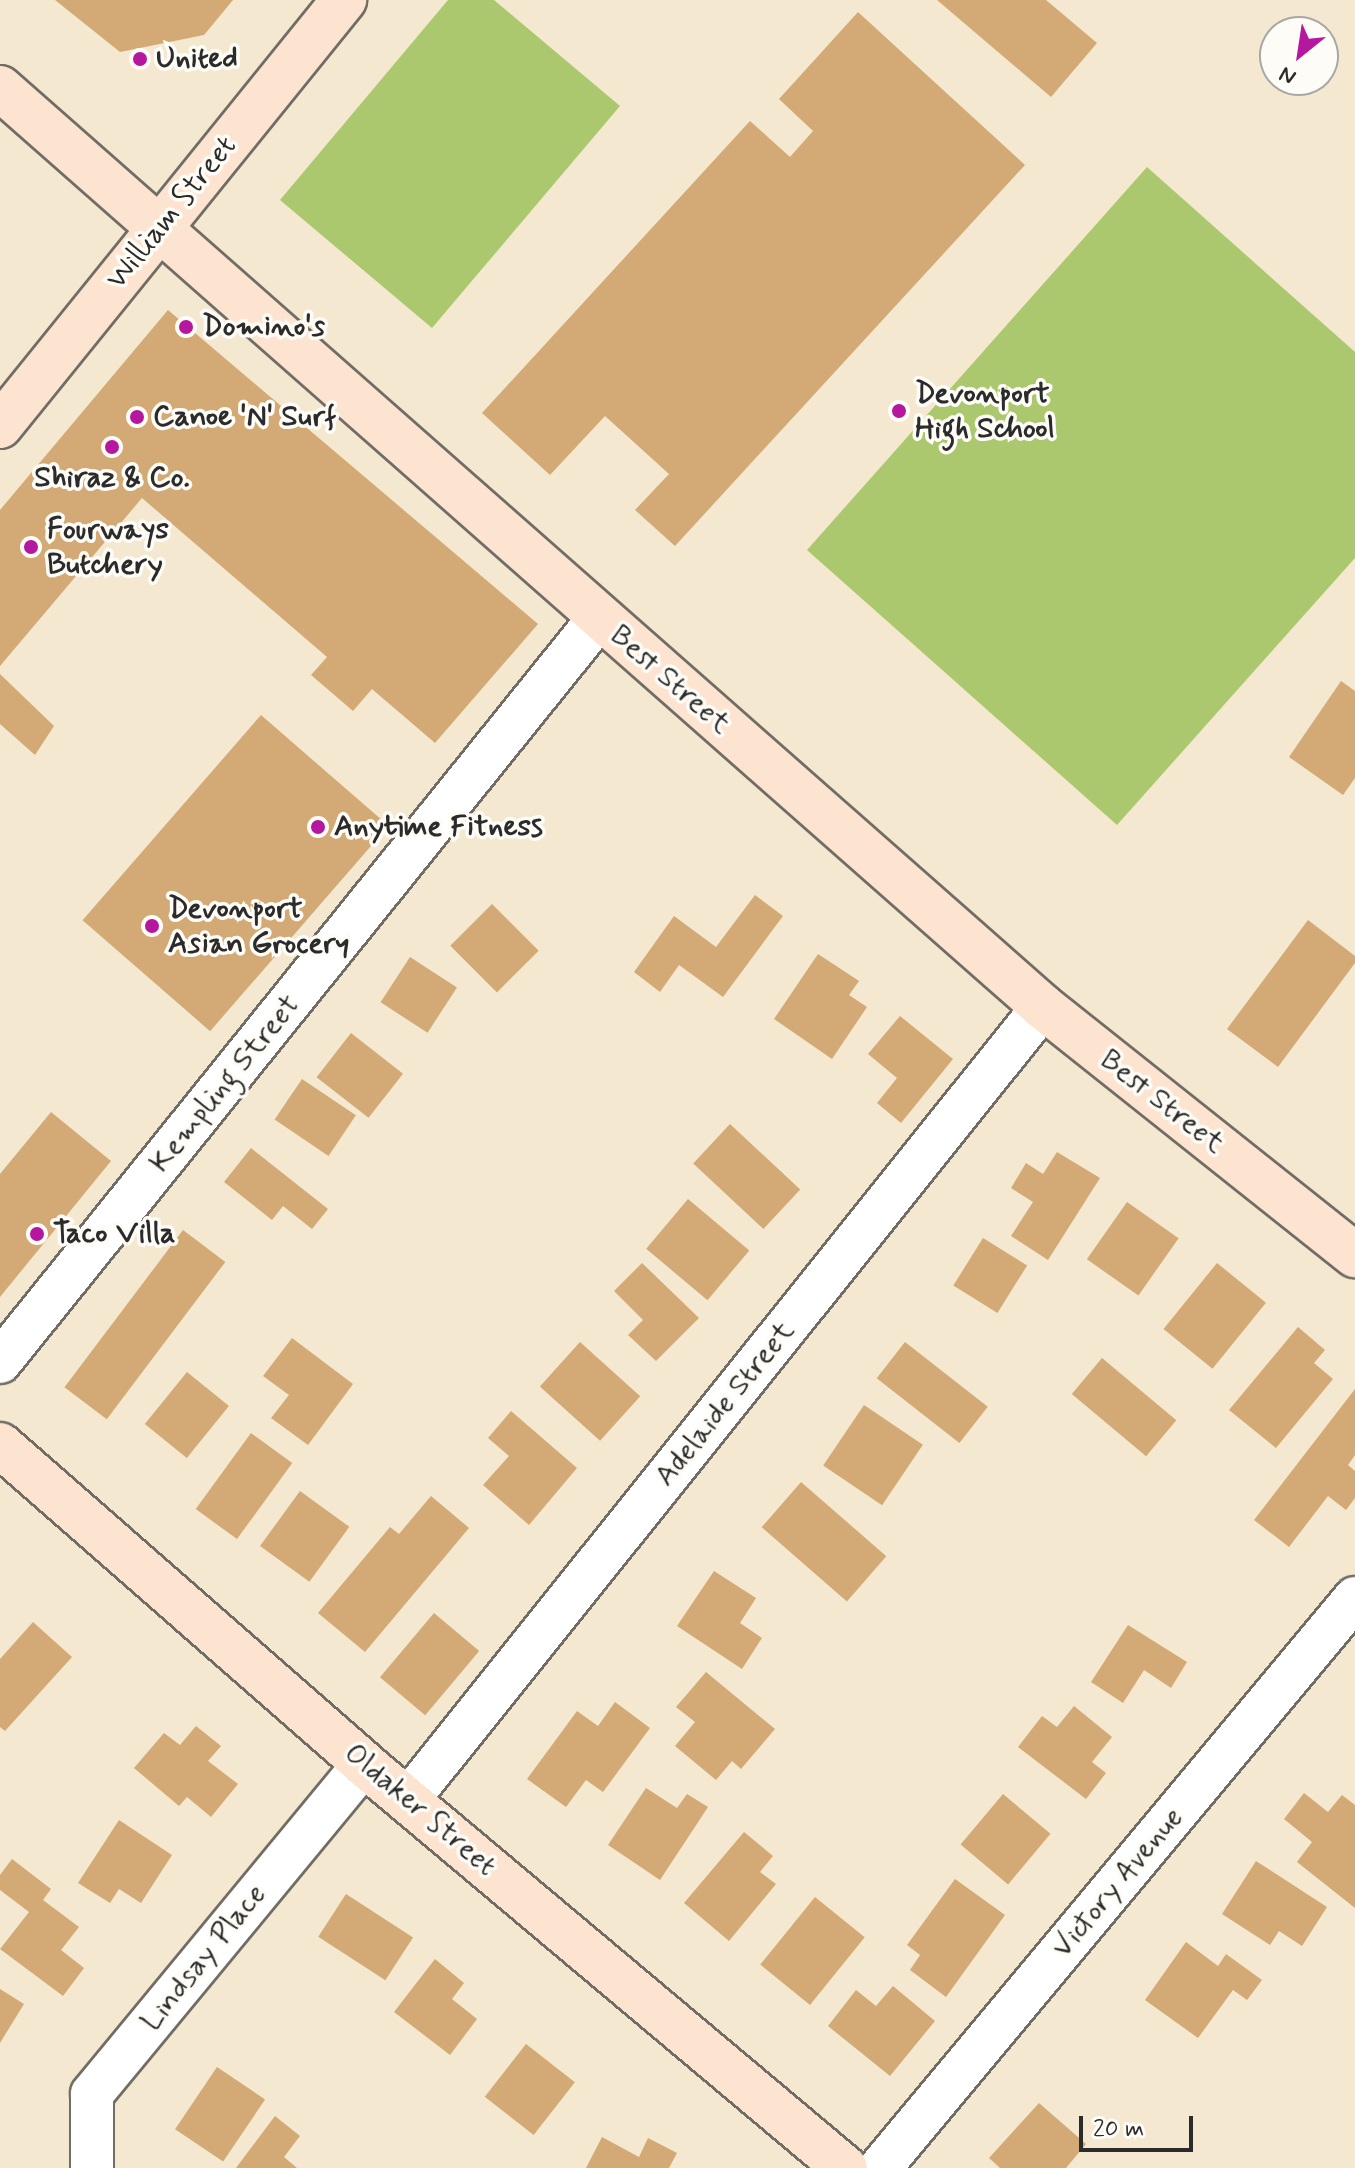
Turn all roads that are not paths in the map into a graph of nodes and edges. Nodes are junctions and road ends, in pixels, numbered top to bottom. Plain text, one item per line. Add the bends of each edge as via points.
1 (344, 0) edge
2 (0, 88) edge
3 (161, 226) junction
4 (0, 426) edge
5 (599, 618) junction
6 (1043, 1007) junction
7 (1355, 1255) edge
8 (0, 1362) edge
9 (0, 1445) edge
10 (1355, 1598) edge
11 (364, 1764) junction
12 (407, 1801) junction
13 (92, 2168) edge
14 (845, 2168) edge
15 (880, 2168) edge

1 - 3 street, William Street
2 - 3 street, Best Street
3 - 4 street, William Street
3 - 5 street, Best Street
5 - 6 street, Best Street
5 - 8 street, Kempling Street
6 - 7 street, Best Street
6 - 12 street, Adelaide Street
9 - 11 street, Oldaker Street
10 - 15 street, Victory Avenue
11 - 12 street, Oldaker Street
11 - 13 street, Lindsay Place via 92,2094
12 - 14 street, Oldaker Street

